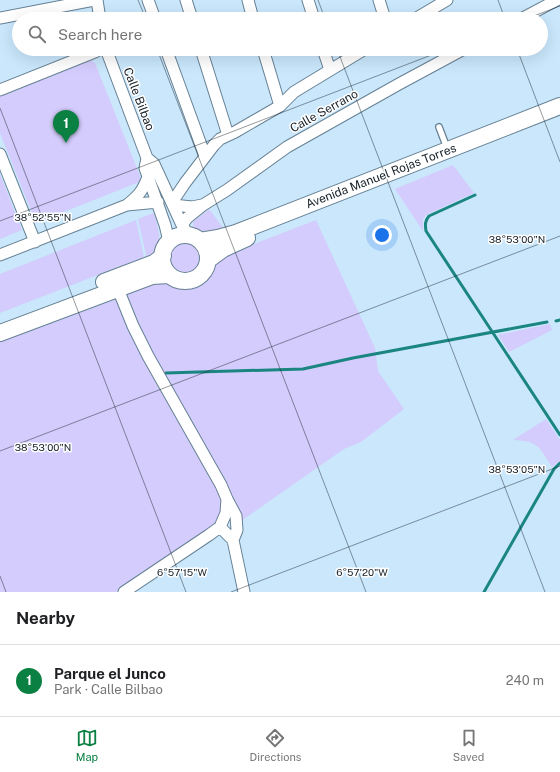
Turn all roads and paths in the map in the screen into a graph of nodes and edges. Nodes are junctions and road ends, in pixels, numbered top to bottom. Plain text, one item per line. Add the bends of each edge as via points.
1 (94, 0) edge
2 (97, 0) edge
3 (148, 0) edge
4 (186, 0) edge
5 (248, 0) edge
6 (308, 0) edge
7 (379, 0) edge
8 (447, 0) edge
9 (557, 0) edge
10 (31, 12) edge
11 (99, 12) edge
12 (152, 12) edge
13 (190, 12) edge
14 (252, 12) edge
15 (312, 12) edge
16 (383, 12) edge
17 (427, 12) edge
18 (534, 12) edge
19 (12, 16) edge
20 (0, 18) edge
21 (85, 56) edge
22 (109, 56) edge
23 (169, 56) edge
24 (203, 56) edge
25 (265, 56) edge
26 (325, 56) edge
27 (353, 56) edge
28 (451, 56) edge
29 (330, 70) junction
30 (0, 90) edge
31 (280, 106) junction
32 (560, 106) edge
33 (560, 116) edge
34 (439, 127) dead end
35 (228, 135) junction
36 (448, 150) junction
37 (0, 154) edge
38 (205, 156) junction
39 (147, 158) junction
40 (148, 177) junction
41 (185, 183) junction
42 (166, 190) junction
43 (156, 198) junction
44 (127, 205) junction
45 (173, 205) junction
46 (202, 205) junction
47 (190, 234) junction
48 (35, 242) junction
49 (165, 251) junction
50 (0, 255) edge
51 (208, 260) junction
52 (169, 275) junction
53 (118, 289) junction
54 (0, 323) edge
55 (0, 334) edge
56 (227, 499) junction
57 (220, 527) junction
58 (234, 540) junction
59 (124, 592) edge
60 (244, 592) edge

1 - 10 street
2 - 11 street
3 - 12 street
4 - 13 street
5 - 14 street
6 - 15 street
7 - 16 street
8 - 17 street
9 - 18 street
19 - 20 street
21 - 30 street
22 - 39 street, Calle Bilbao
23 - 38 street
24 - 35 street
25 - 31 street
26 - 29 street
27 - 29 street
28 - 46 street, Calle Serrano via 287,147
29 - 31 street via 294,92
31 - 35 street
32 - 36 main road, Avenida Manuel Rojas Torres
33 - 51 main road, Avenida Manuel Rojas Torres via 239,241
34 - 36 lane
35 - 38 street via 220,138
36 - 47 main road, Avenida Manuel Rojas Torres via 236,233 218,238
37 - 48 street
38 - 41 street
39 - 40 street, Calle Bilbao via 145,168
39 - 42 street, Calle Bilbao via 154,164
40 - 43 street, Calle Bilbao
40 - 44 street via 143,190
41 - 42 street via 177,189
41 - 45 street
42 - 43 street
42 - 45 street, Calle Bilbao
43 - 44 street
43 - 49 street, Calle Bilbao via 168,237
44 - 48 street
45 - 46 street, Calle Serrano
45 - 47 street, Calle Bilbao
46 - 47 street, Calle Serrano via 187,218
47 - 49 main road via 171,241
47 - 51 main road via 205,246
48 - 50 street
49 - 52 main road via 163,263
49 - 54 main road via 154,263
51 - 52 main road via 202,273 190,281
52 - 53 main road via 152,276
53 - 55 main road
53 - 56 street via 148,356
56 - 57 street via 226,513
56 - 58 street via 236,516 238,530
57 - 58 street
57 - 59 street
58 - 60 street

